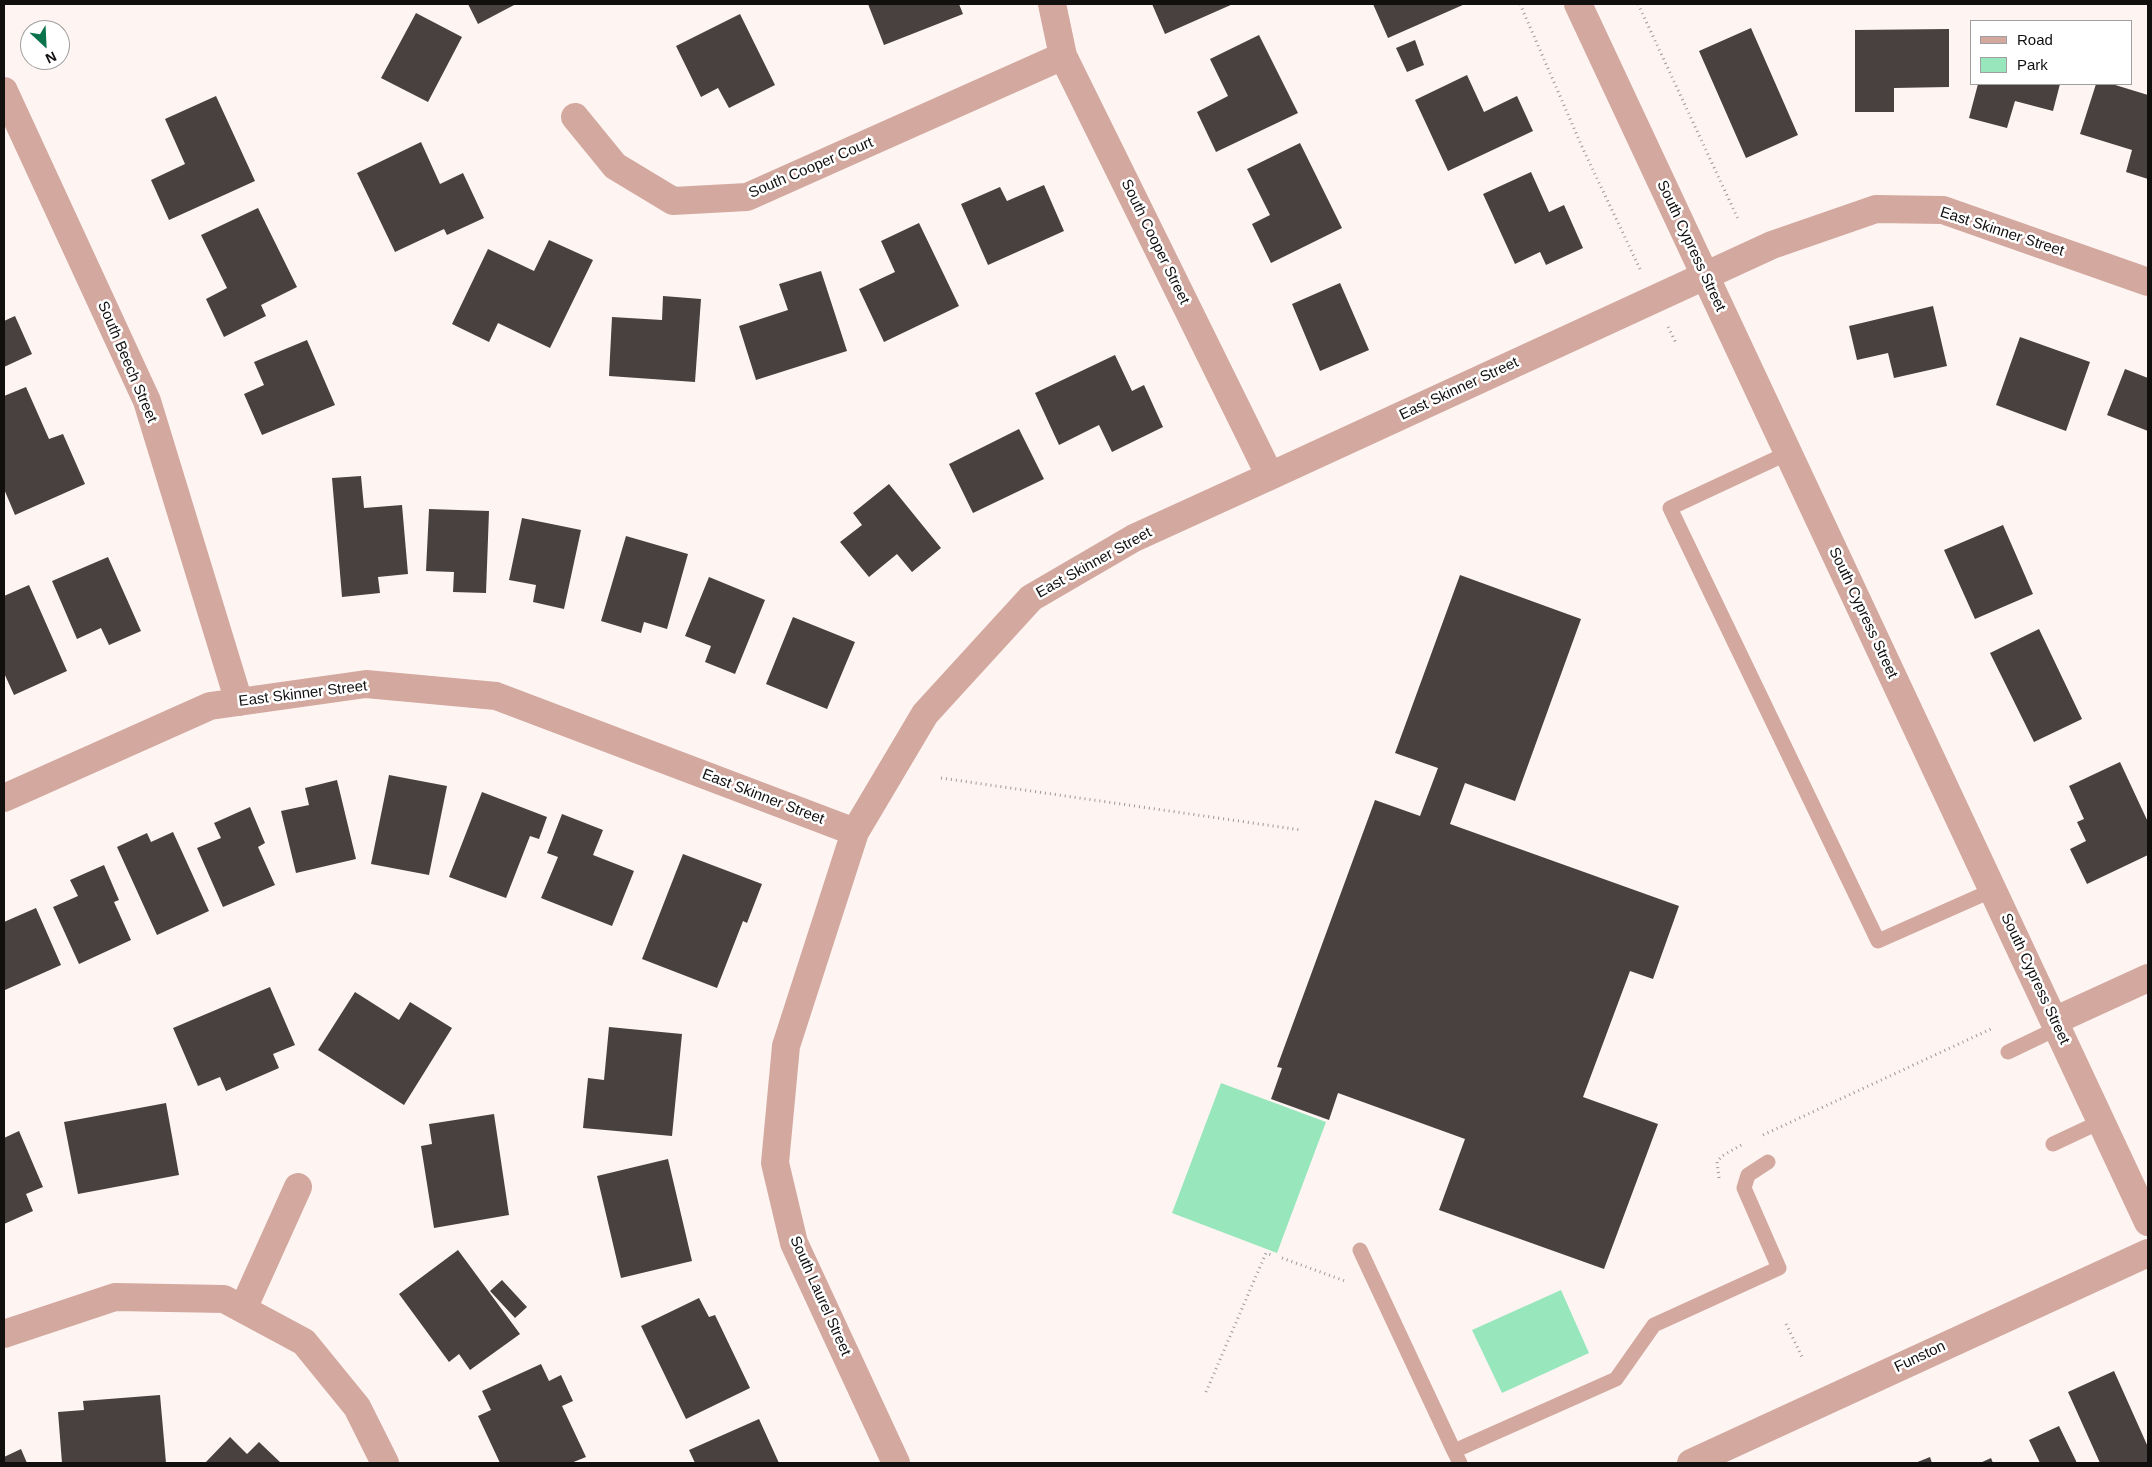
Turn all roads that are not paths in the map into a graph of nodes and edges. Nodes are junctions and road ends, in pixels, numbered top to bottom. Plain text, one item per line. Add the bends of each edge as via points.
1 (1052, 4) edge
2 (1578, 4) edge
3 (1063, 56) junction
4 (4, 91) edge
5 (575, 117) dead end
6 (1706, 276) junction
7 (2148, 282) edge
8 (1788, 453) junction
9 (1270, 476) junction
10 (239, 702) junction
11 (4, 798) edge
12 (855, 832) junction
13 (1993, 890) junction
14 (2148, 978) edge
15 (2056, 1024) junction
16 (2008, 1052) dead end
17 (2102, 1121) junction
18 (2053, 1144) dead end
19 (1768, 1162) dead end
20 (298, 1186) dead end
21 (2148, 1222) edge
22 (1360, 1250) dead end
23 (2148, 1253) edge
24 (243, 1309) junction
25 (4, 1334) edge
26 (1457, 1457) edge
27 (385, 1463) edge
28 (896, 1463) edge
29 (1691, 1463) edge

1 - 3 street, South Cooper Street
2 - 6 street, South Cypress Street
3 - 5 street, South Cooper Court via 747,197 674,201 615,166
3 - 9 street, South Cooper Street
4 - 10 street, South Beech Street via 147,401
6 - 7 street, East Skinner Street via 1772,245 1876,209 1895,209 1943,210
6 - 8 street, South Cypress Street
6 - 9 street, East Skinner Street
8 - 13 street, South Cypress Street
8 - 13 lane via 1670,508 1878,940
9 - 12 street, East Skinner Street via 1134,538 1031,598 925,714
10 - 11 street, East Skinner Street via 210,706
10 - 12 street, East Skinner Street via 366,684 496,696
12 - 28 street, South Laurel Street via 786,1046 775,1163 794,1243
13 - 15 street, South Cypress Street
14 - 15 street
15 - 16 lane
15 - 17 street, South Cypress Street
17 - 18 lane
17 - 21 street, South Cypress Street
19 - 26 lane via 1748,1175 1744,1188 1779,1268 1654,1325 1616,1379
20 - 24 street
22 - 26 lane
23 - 29 street, Funston
24 - 25 street via 224,1299 115,1297
24 - 27 street via 304,1342 357,1407

